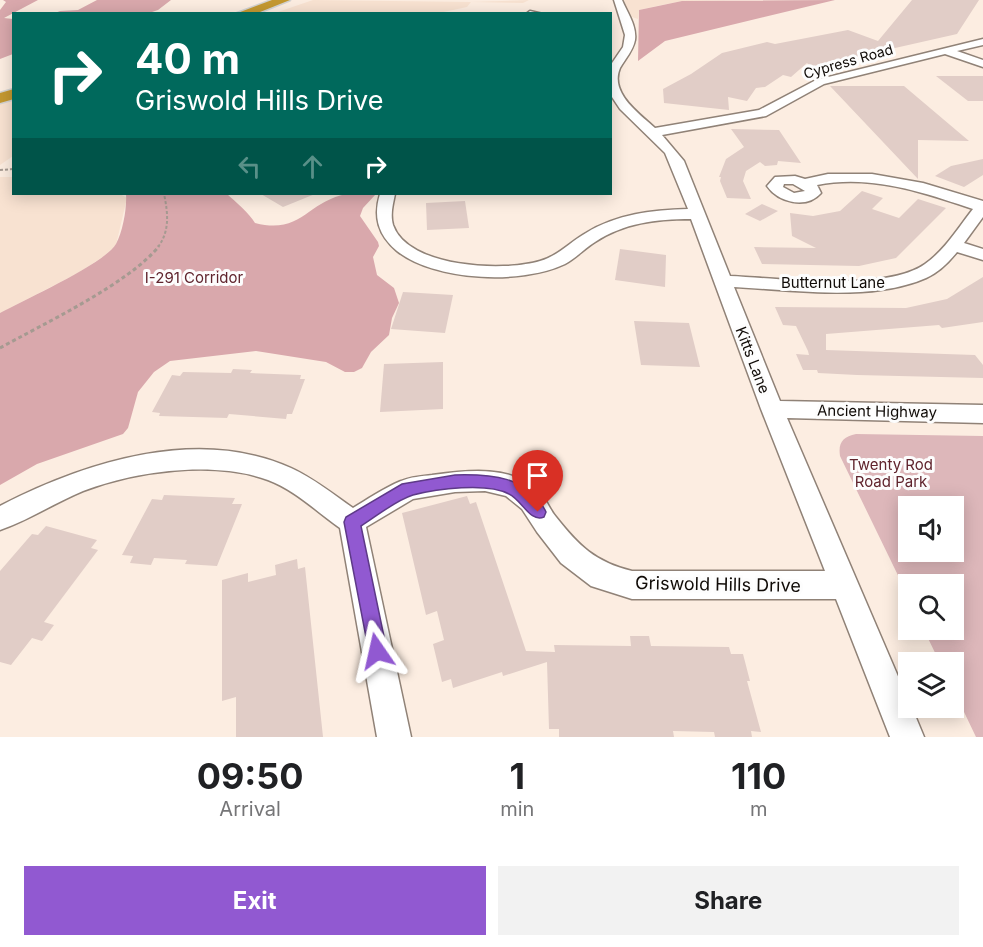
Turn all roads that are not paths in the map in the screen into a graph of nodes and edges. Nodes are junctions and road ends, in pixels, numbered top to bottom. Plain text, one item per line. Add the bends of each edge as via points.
1 (288, 2) edge
2 (616, 9) edge
3 (249, 12) edge
4 (267, 12) edge
5 (983, 42) edge
6 (946, 51) junction
7 (983, 64) edge
8 (618, 105) edge
9 (655, 132) junction
10 (806, 183) dead end
11 (388, 195) edge
12 (983, 206) edge
13 (699, 214) junction
14 (953, 245) junction
15 (983, 255) edge
16 (723, 281) junction
17 (772, 409) junction
18 (983, 414) edge
19 (0, 519) edge
20 (352, 522) junction
21 (846, 585) junction
22 (394, 737) edge
23 (907, 737) edge

1 - 3 highway
1 - 4 highway
2 - 8 street, Kitts Lane via 630,40 614,66 612,78
5 - 6 street, Cypress Road
6 - 7 street
6 - 9 street, Cypress Road via 820,82 762,113
8 - 9 street, Kitts Lane
9 - 13 street, Kitts Lane via 672,151
10 - 12 street via 832,178 884,180
11 - 13 street via 385,225 391,238 413,255 449,268 490,272 527,269 558,260 586,240 630,220
12 - 14 street, Butternut Lane
13 - 16 street, Kitts Lane
14 - 15 street
14 - 16 street, Butternut Lane via 921,274 887,283
16 - 17 street, Kitts Lane
17 - 18 street, Ancient Highway
17 - 21 street, Kitts Lane
19 - 20 street via 36,498 93,476 141,464 195,460 242,463 284,476
20 - 21 street, Griswold Hills Drive via 408,489 485,481 513,487 531,501 571,554 601,577 632,585
20 - 22 street
21 - 23 street, Kitts Lane

